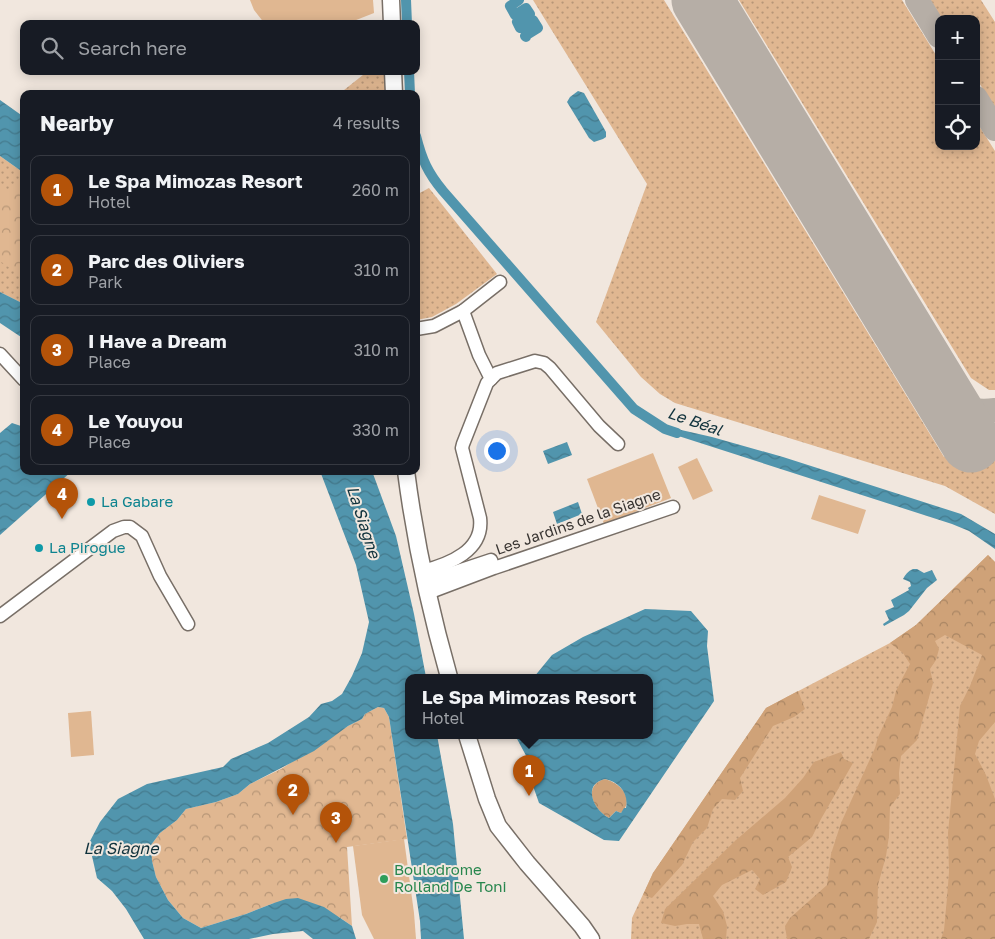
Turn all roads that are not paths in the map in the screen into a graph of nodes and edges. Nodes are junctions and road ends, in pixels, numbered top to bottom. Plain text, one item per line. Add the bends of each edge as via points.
1 (391, 0) edge
2 (392, 20) edge
3 (393, 75) edge
4 (394, 90) edge
5 (500, 282) dead end
6 (462, 311) junction
7 (420, 328) edge
8 (0, 354) edge
9 (20, 376) edge
10 (491, 378) junction
11 (618, 444) dead end
12 (407, 475) edge
13 (672, 507) dead end
14 (425, 582) junction
15 (0, 616) edge
16 (188, 624) dead end
17 (448, 674) edge
18 (468, 739) edge
19 (591, 939) edge

1 - 2 main road
3 - 4 main road
5 - 6 street
6 - 7 street via 434,326
6 - 10 street
8 - 9 street
10 - 11 street via 524,364 544,363
10 - 14 street via 462,444 480,518 480,532 471,547
12 - 14 main road
13 - 14 street, Les Jardins de la Siagne via 494,568 491,560
14 - 17 main road
15 - 16 street via 124,526 142,536 160,576
18 - 19 main road via 498,826

